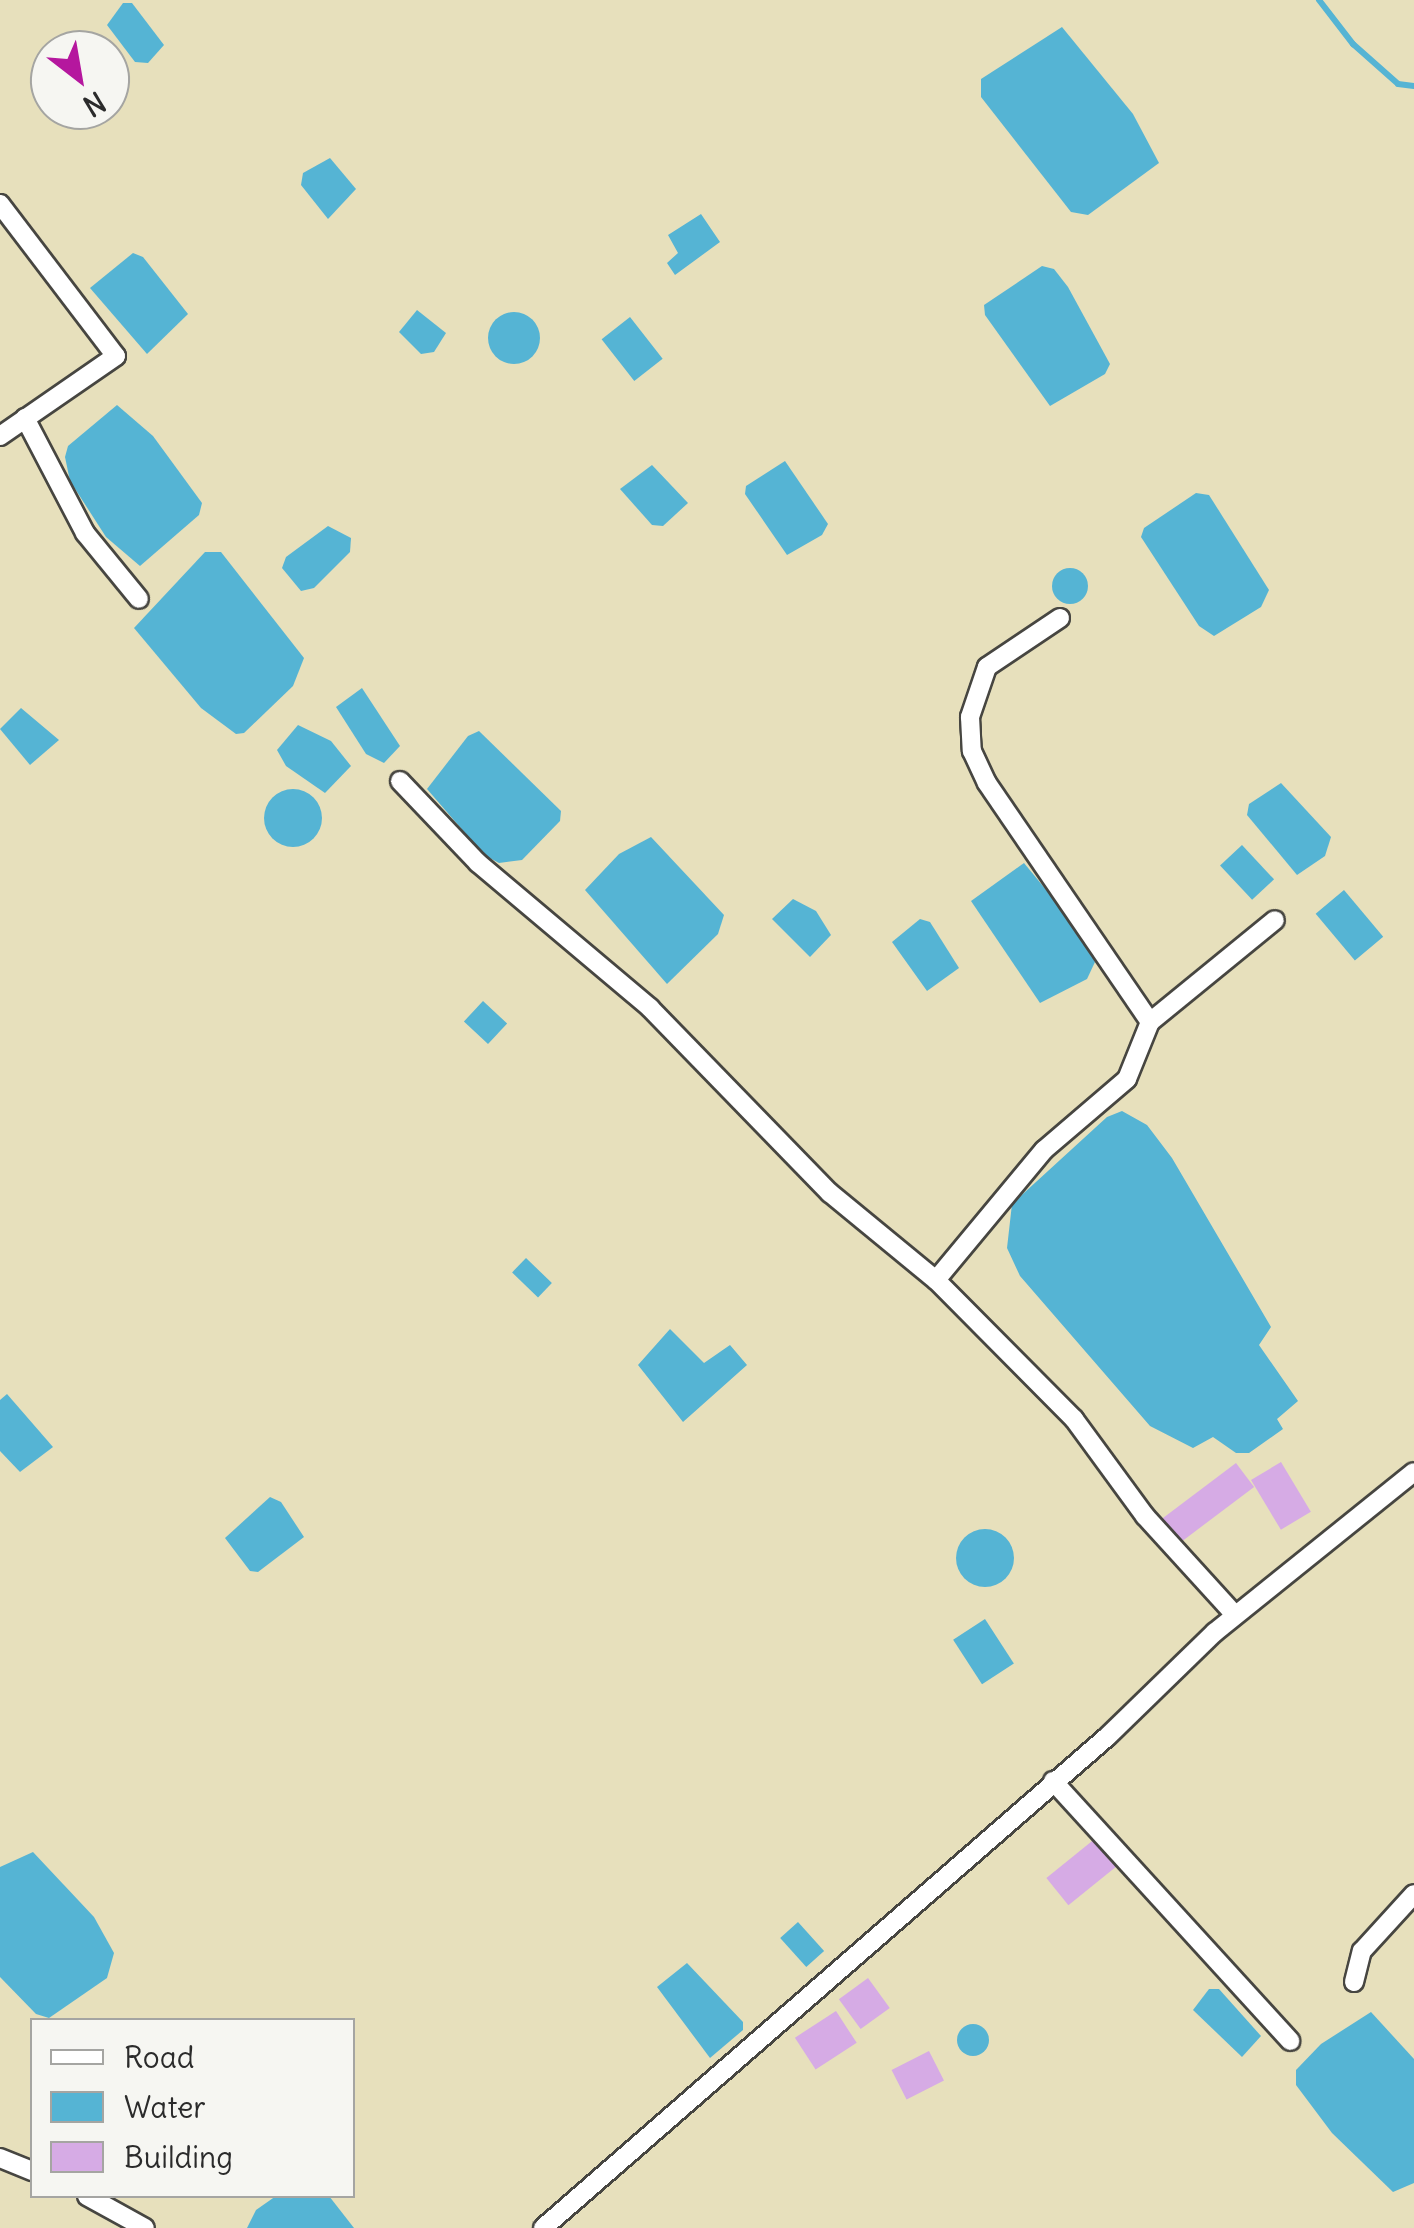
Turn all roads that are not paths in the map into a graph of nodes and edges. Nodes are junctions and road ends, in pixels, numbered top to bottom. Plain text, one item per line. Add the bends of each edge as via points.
1 (0, 204) edge
2 (25, 418) junction
3 (0, 436) edge
4 (139, 599) dead end
5 (1060, 618) dead end
6 (400, 781) dead end
7 (1275, 920) dead end
8 (1150, 1022) junction
9 (936, 1280) junction
10 (1414, 1472) edge
11 (1235, 1615) junction
12 (1053, 1781) junction
13 (1414, 1894) edge
14 (1354, 1982) dead end
15 (1290, 2040) dead end
16 (0, 2158) edge
17 (30, 2169) edge
18 (92, 2198) edge
19 (145, 2228) edge
20 (543, 2228) edge

1 - 2 street via 116,356
2 - 3 street
2 - 4 street via 85,533
5 - 8 street via 987,668 970,718 972,751 987,783
6 - 9 street via 478,863 650,1008 830,1193
7 - 8 street
8 - 9 street via 1127,1079 1044,1150
9 - 11 street via 1074,1419 1145,1516
10 - 11 street
11 - 12 street
12 - 15 street
12 - 20 street
13 - 14 street via 1362,1951
16 - 17 street
18 - 19 street

